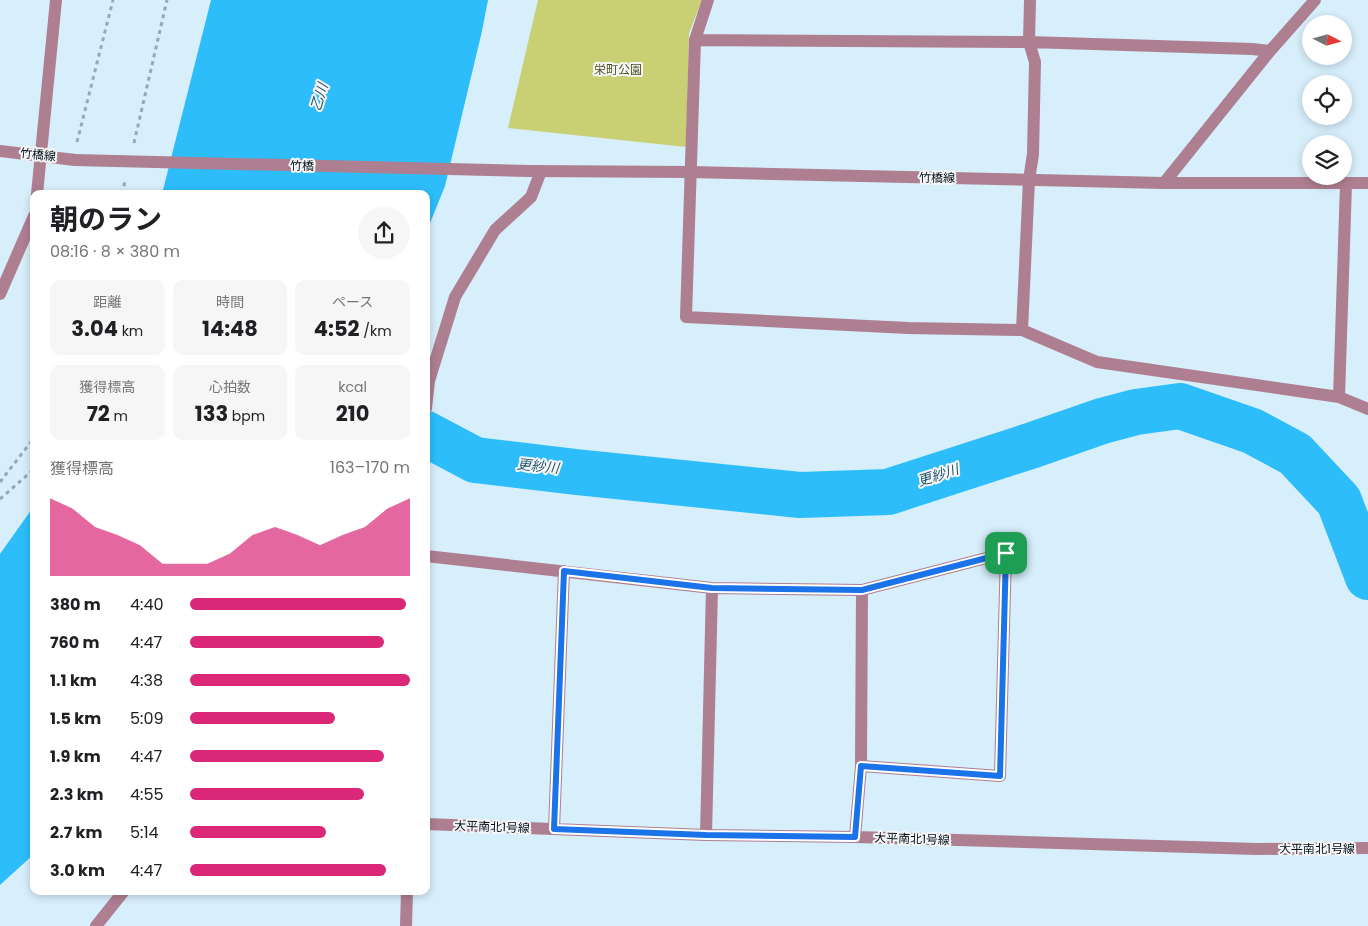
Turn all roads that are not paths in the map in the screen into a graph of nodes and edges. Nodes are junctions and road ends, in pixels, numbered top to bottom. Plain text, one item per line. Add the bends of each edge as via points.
1 (56, 0) edge
2 (708, 0) edge
3 (1030, 0) edge
4 (1315, 0) edge
5 (695, 40) junction
6 (1029, 42) junction
7 (1270, 51) junction
8 (0, 151) edge
9 (41, 155) junction
10 (76, 160) joint
11 (535, 171) junction
12 (690, 172) junction
13 (1029, 180) junction
14 (1164, 183) junction
15 (1368, 183) edge
16 (1302, 184) edge
17 (1352, 184) edge
18 (1346, 185) edge
19 (38, 190) edge
20 (30, 225) edge
21 (0, 294) edge
22 (1022, 330) junction
23 (430, 379) edge
24 (1338, 397) junction
25 (1368, 410) edge
26 (430, 556) edge
27 (564, 571) junction
28 (712, 588) junction
29 (862, 590) junction
30 (861, 766) junction
31 (430, 824) edge
32 (554, 829) junction
33 (706, 835) junction
34 (855, 837) junction
35 (1368, 848) edge
36 (121, 895) edge
37 (407, 895) edge
38 (96, 926) edge
39 (406, 926) edge

1 - 9 street
2 - 5 street
3 - 6 street
4 - 7 street
5 - 6 street
5 - 12 street
6 - 7 street
6 - 13 street via 1034,62 1033,154
7 - 14 street
8 - 9 street, 竹橋線
9 - 10 street, 竹橋線
9 - 19 street
10 - 11 street, 竹橋, bridge
11 - 12 street, 竹橋線
11 - 23 street via 531,198 495,230 455,297
12 - 13 street, 竹橋線
12 - 22 street via 686,317
13 - 14 street, 竹橋線
13 - 22 street
14 - 16 street, 竹橋線
15 - 17 street, 竹橋線
18 - 24 street
20 - 21 street
22 - 24 street via 1097,362
24 - 25 street
26 - 27 street
27 - 28 street
27 - 32 street
28 - 29 street
28 - 33 street
29 - 30 street
29 - 30 street via 1006,553 1000,776
30 - 34 street
31 - 32 street, 大平南北1号線
32 - 33 street, 大平南北1号線
33 - 34 street, 大平南北1号線
34 - 35 street, 大平南北1号線 via 1257,849
36 - 38 street
37 - 39 street

